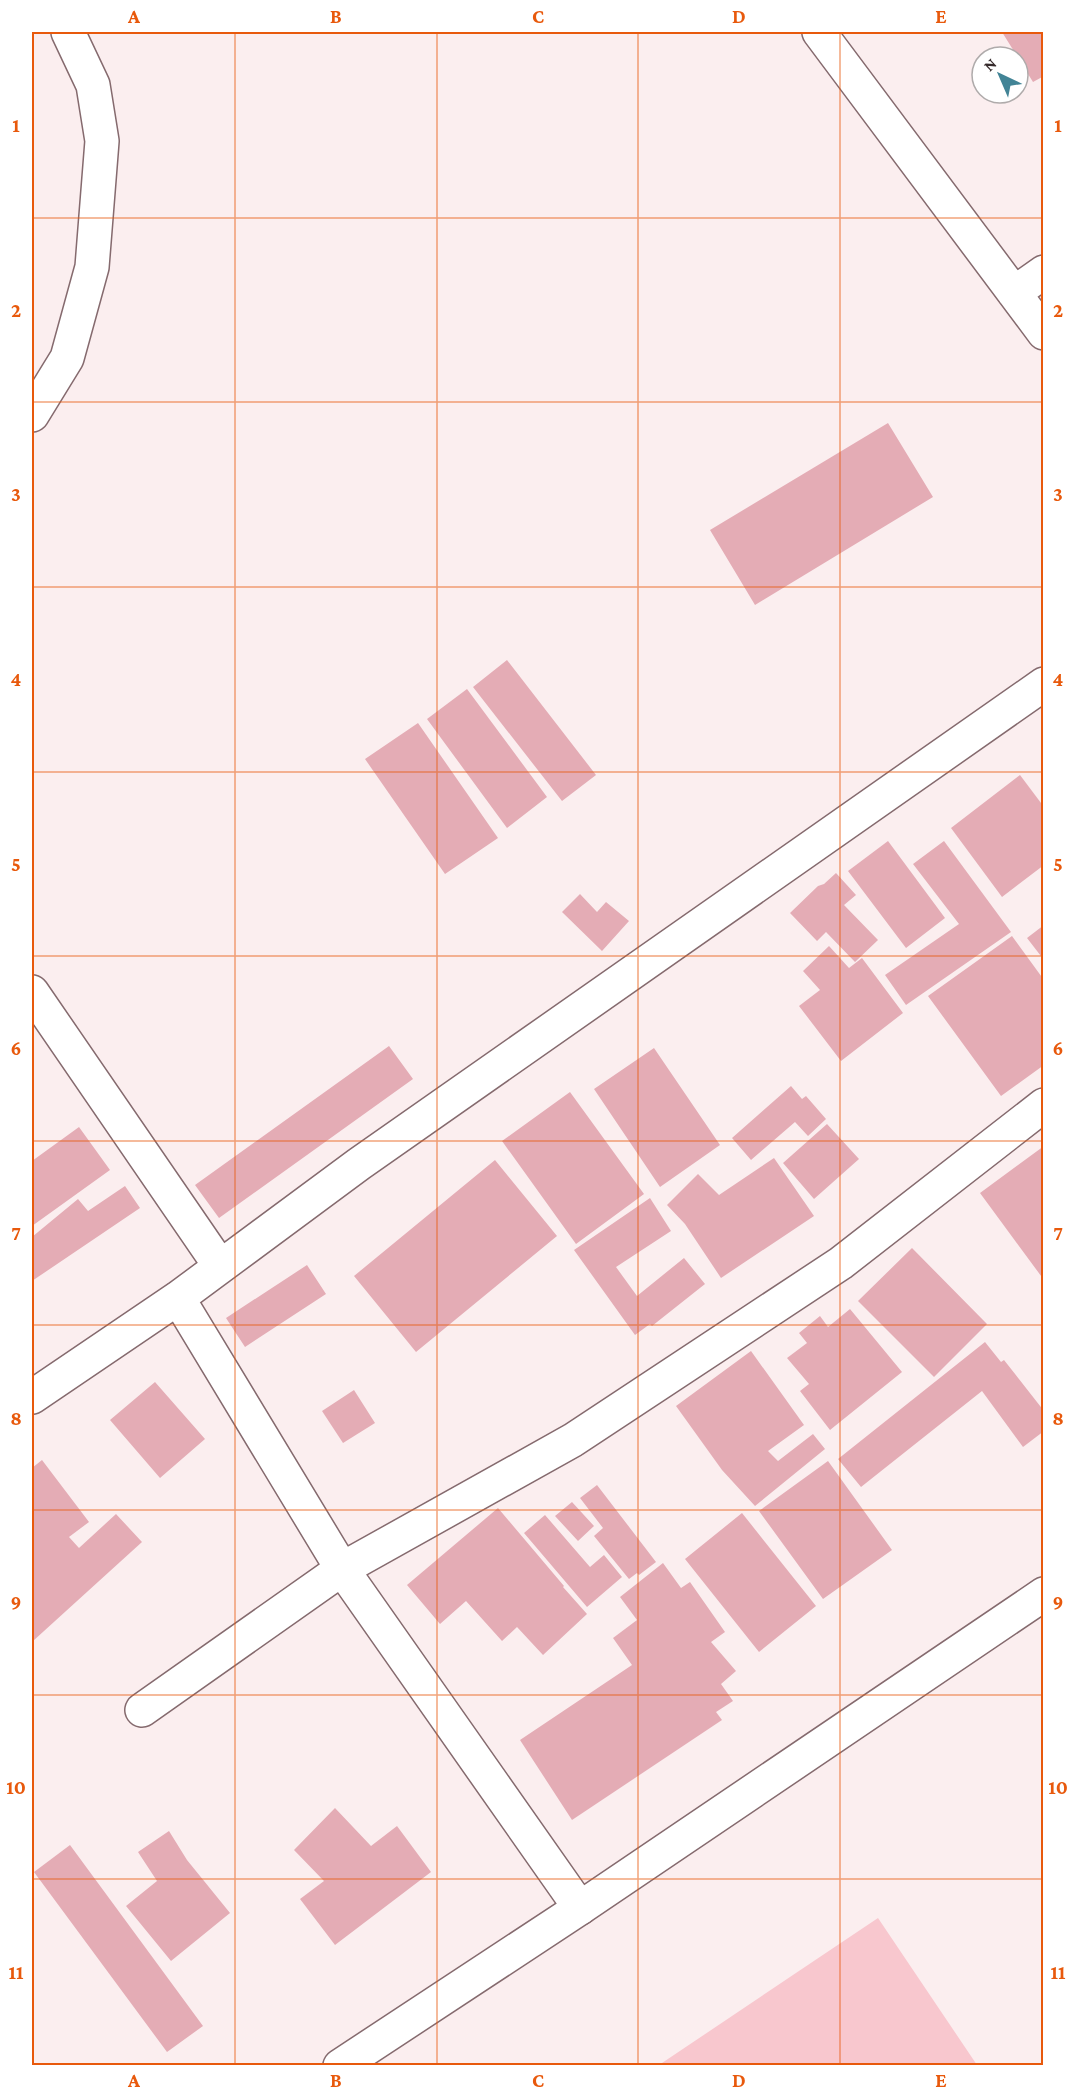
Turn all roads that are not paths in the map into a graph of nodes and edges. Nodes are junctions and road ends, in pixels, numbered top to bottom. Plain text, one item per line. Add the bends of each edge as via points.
1 (69, 32) edge
2 (819, 32) edge
3 (1044, 272) edge
4 (1014, 293) junction
5 (1044, 333) edge
6 (32, 415) edge
7 (1044, 684) edge
8 (32, 993) edge
9 (1044, 1105) edge
10 (220, 1266) junction
11 (177, 1298) junction
12 (32, 1397) edge
13 (342, 1569) junction
14 (1044, 1594) edge
15 (142, 1710) dead end
16 (579, 1908) junction
17 (349, 2063) edge

1 - 6 street via 93,85 102,141 92,267 67,358
2 - 4 street
3 - 4 street
4 - 5 street
7 - 10 street
8 - 10 street
9 - 13 street via 841,1263 593,1427
10 - 11 street
11 - 12 street
11 - 13 street
13 - 15 street
13 - 16 street
14 - 16 street
16 - 17 street

